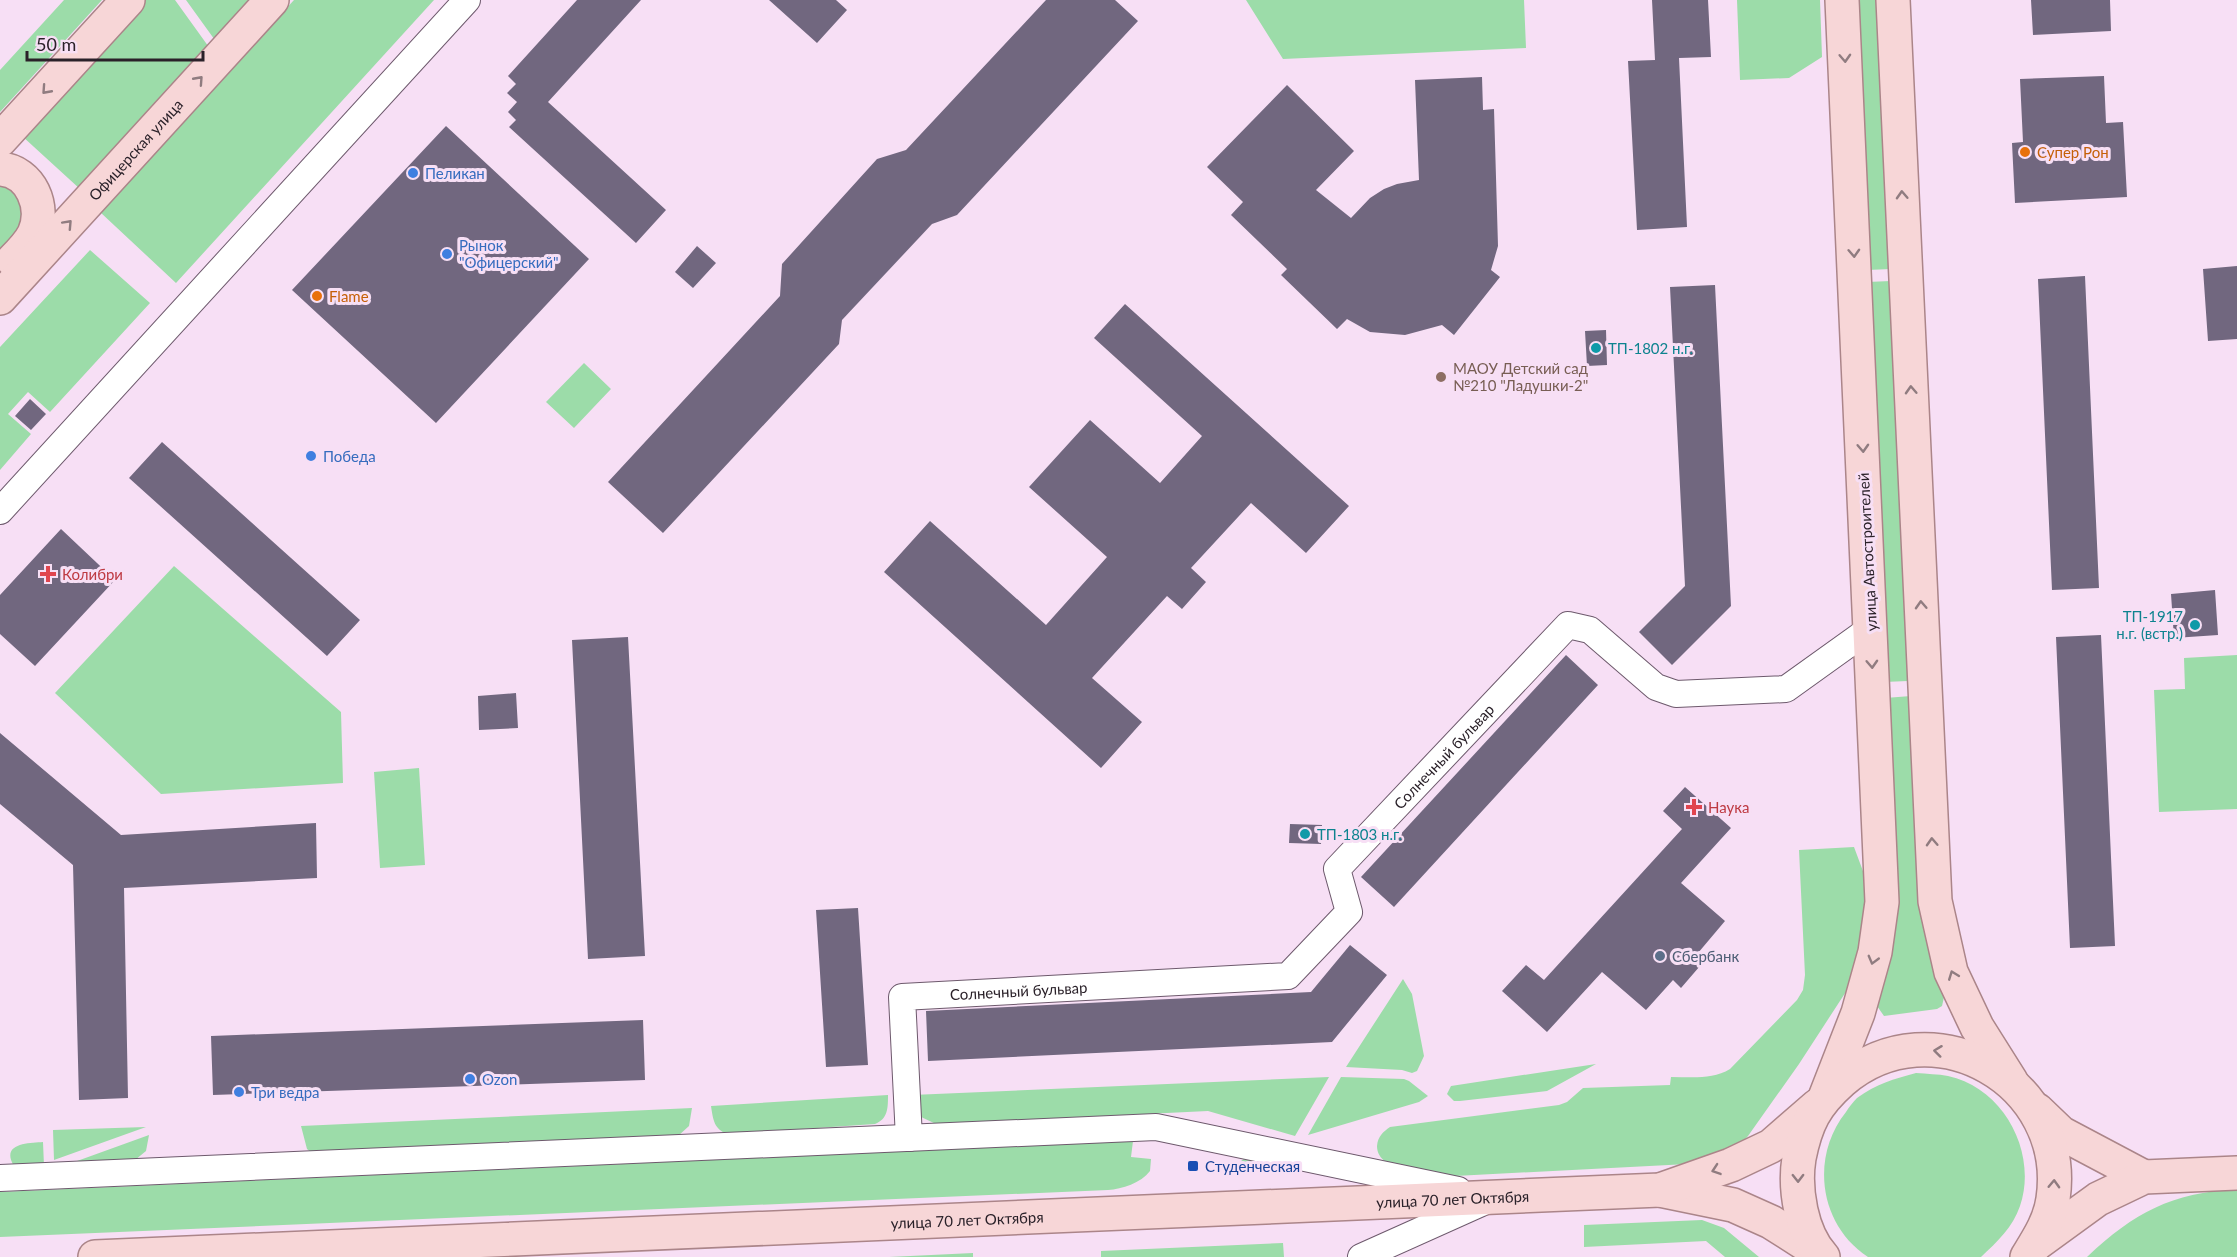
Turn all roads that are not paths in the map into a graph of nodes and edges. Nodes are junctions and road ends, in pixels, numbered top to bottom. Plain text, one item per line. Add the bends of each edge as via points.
1 (128, 0) edge
2 (272, 0) edge
3 (467, 0) edge
4 (1842, 0) edge
5 (1893, 0) edge
6 (0, 140) edge
7 (0, 169) edge
8 (0, 275) edge
9 (0, 298) edge
10 (0, 511) edge
11 (1871, 628) junction
12 (2012, 1082) junction
13 (1822, 1101) junction
14 (2033, 1106) junction
15 (909, 1138) junction
16 (2237, 1173) edge
17 (2144, 1177) junction
18 (0, 1178) edge
19 (1660, 1190) junction
20 (1494, 1198) junction
21 (2031, 1251) edge
22 (1820, 1255) edge
23 (94, 1257) edge
24 (1361, 1257) edge

1 -> 6 main road
9 -> 2 main road, Офицерская улица
3 - 10 street
4 -> 11 main road, улица Автостроителей
12 -> 5 main road via 1977,1027 1951,972 1935,901
7 - 8 main road via 23,178 32,187 38,202 38,221 25,247
11 -> 13 main road, улица Автостроителей via 1882,902 1875,952 1858,1013
11 - 15 street, Солнечный бульвар via 1786,689 1676,694 1656,687 1590,630 1568,625 1337,869 1349,912 1288,976 902,997
12 -> 13 main road, улица 70 лет Октября via 1977,1059 1936,1049 1895,1052 1857,1068
12 - 14 main road
13 -> 19 main road, улица 70 лет Октября via 1771,1146
13 -> 22 main road, улица Автостроителей via 1804,1133 1796,1177 1803,1221
14 - 17 main road via 2061,1133
21 -> 14 main road via 2043,1231 2053,1200 2054,1167 2048,1136
15 - 18 street
15 - 20 street via 1156,1127
16 - 17 main road
17 - 21 main road via 2098,1199
19 - 20 main road, улица 70 лет Октября
19 - 22 main road via 1733,1205 1771,1222
20 - 23 main road, улица 70 лет Октября
20 - 24 street

